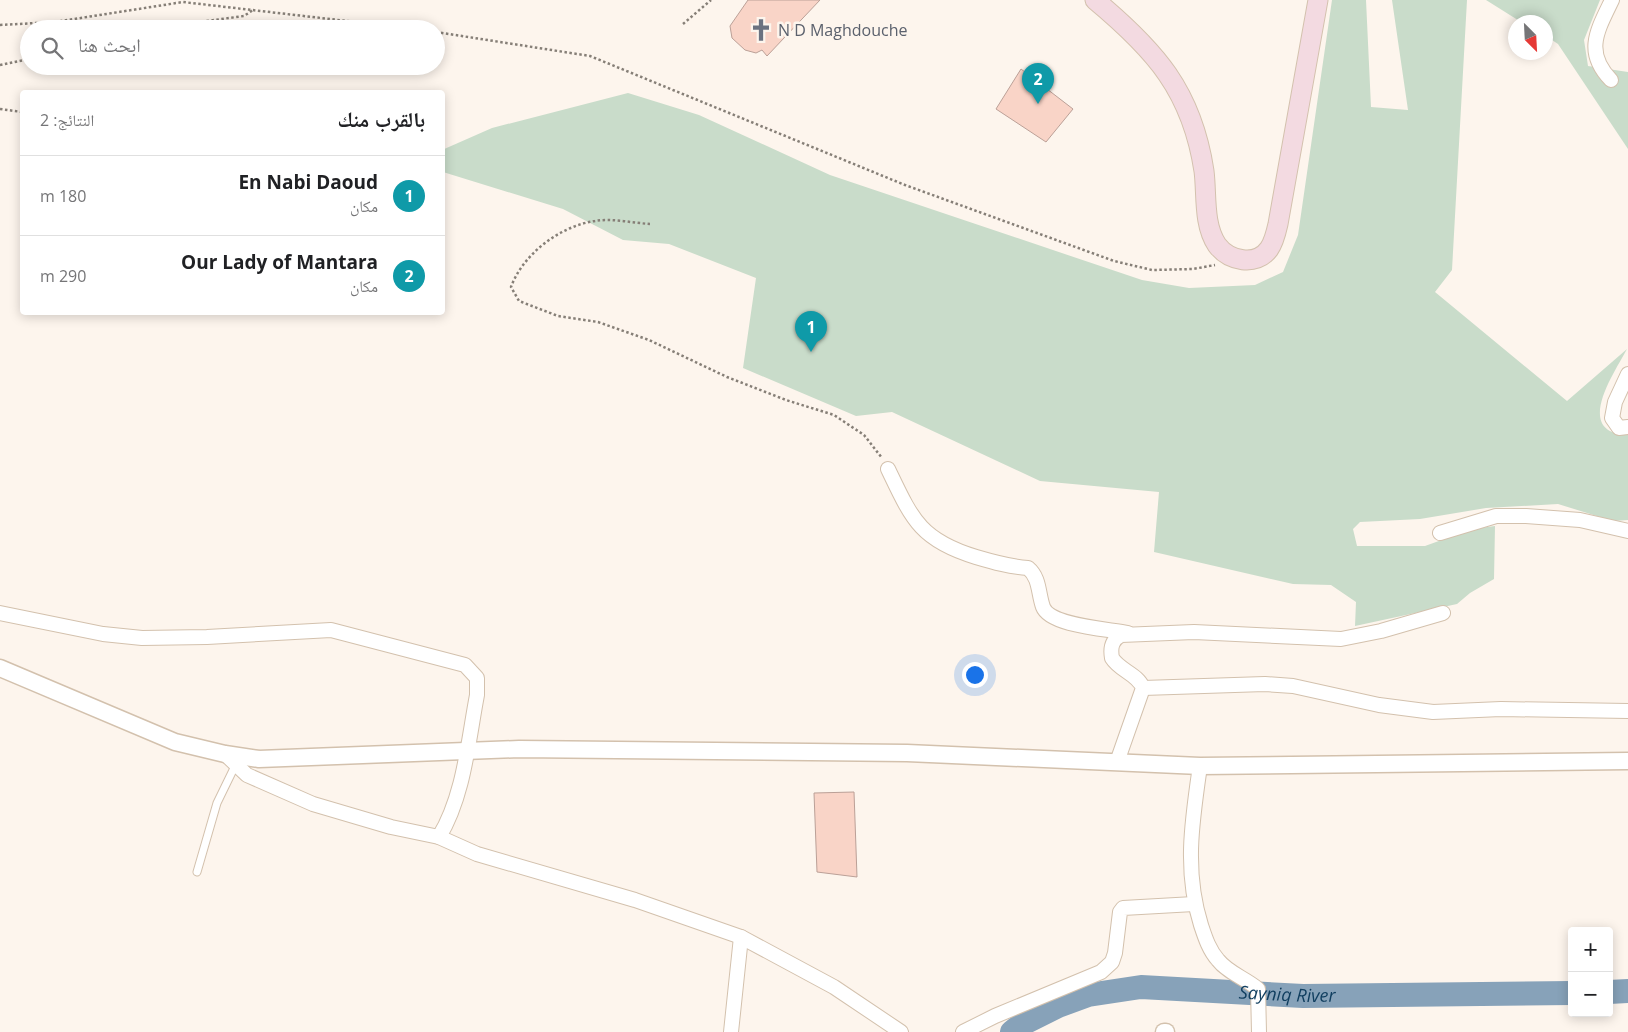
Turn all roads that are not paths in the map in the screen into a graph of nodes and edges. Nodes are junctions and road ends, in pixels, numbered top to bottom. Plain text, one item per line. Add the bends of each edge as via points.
1 (1095, 0) edge
2 (1318, 0) edge
3 (1612, 0) edge
4 (1611, 80) dead end
5 (1628, 374) edge
6 (1628, 427) edge
7 (888, 469) road end
8 (1628, 531) edge
9 (1440, 533) dead end
10 (0, 613) edge
11 (1444, 613) dead end
12 (1129, 633) junction
13 (0, 668) edge
14 (1144, 688) junction
15 (1628, 711) edge
16 (467, 750) junction
17 (230, 760) junction
18 (1628, 760) edge
19 (1117, 762) junction
20 (1200, 766) junction
21 (439, 837) junction
22 (197, 872) dead end
23 (1194, 904) junction
24 (741, 937) junction
25 (1259, 1026) edge
26 (731, 1032) edge
27 (900, 1032) edge
28 (963, 1032) edge

1 - 2 main road via 1159,60 1173,80 1196,132 1212,236 1224,252 1241,261 1255,259 1269,249 1278,224
3 - 4 street via 1599,28 1594,50 1600,69
5 - 6 street via 1612,411 1614,424 1619,428
7 - 12 street via 920,526 939,543 986,560 1028,568 1036,578 1044,609 1053,618
8 - 9 street via 1580,520 1496,516
10 - 16 street via 103,634 142,638 331,630 436,656 465,665 477,678
11 - 12 street via 1341,639 1194,632
12 - 14 street via 1116,638 1112,644 1112,658 1137,678
13 - 17 street via 175,742
14 - 15 street via 1293,686 1380,705 1433,712 1502,709
14 - 19 street
16 - 17 street
16 - 19 street via 908,753
16 - 21 street via 455,802
17 - 21 street via 267,785 313,804
17 - 22 lane
18 - 20 street
19 - 20 street
20 - 23 street via 1190,841
21 - 24 street via 477,854 635,900
23 - 25 street via 1216,958 1258,989
23 - 28 street via 1123,908 1112,962 1101,972
24 - 26 street
24 - 27 street via 834,987

